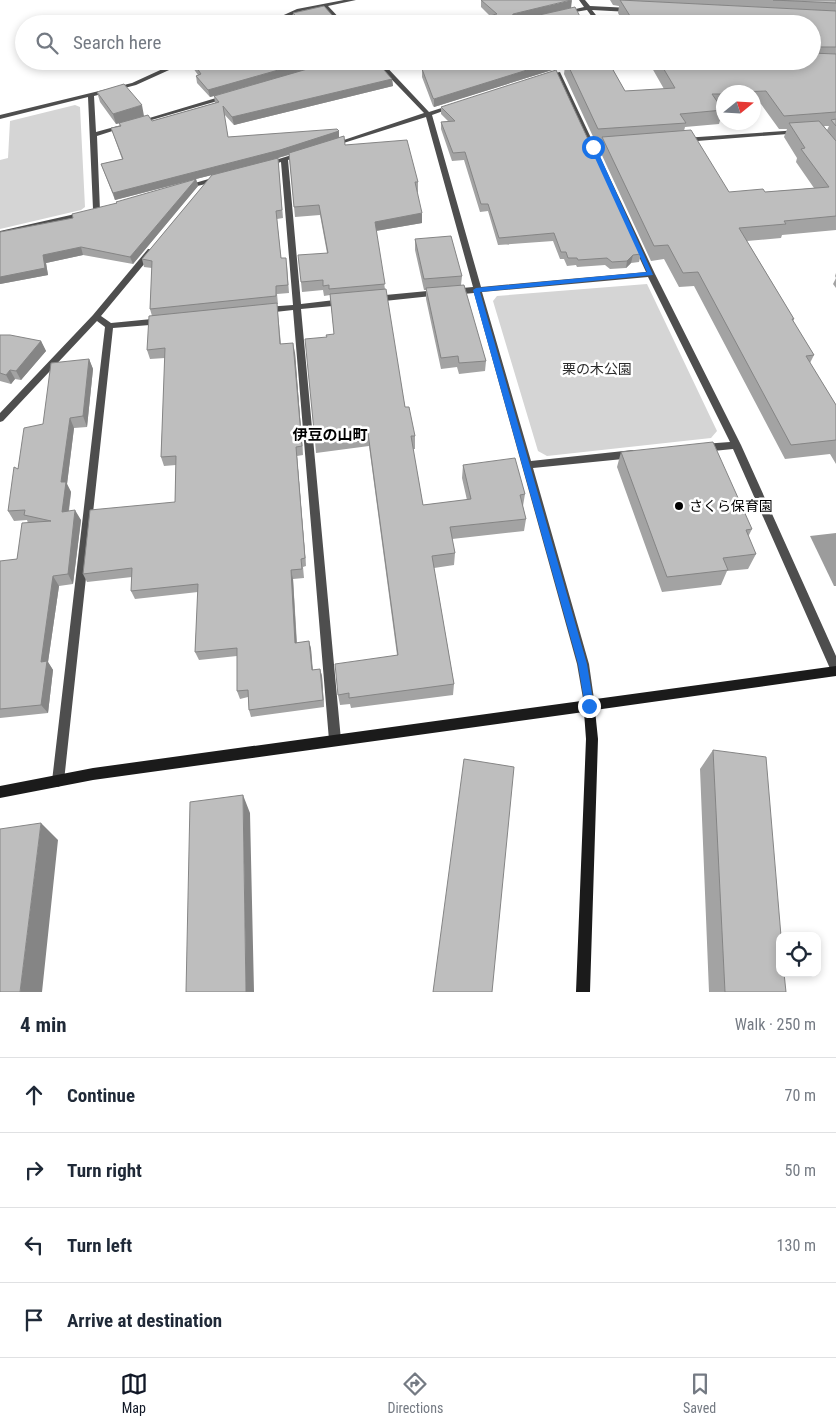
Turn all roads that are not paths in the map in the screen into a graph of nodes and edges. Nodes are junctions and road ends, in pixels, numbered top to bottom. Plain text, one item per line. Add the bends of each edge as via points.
1 (353, 0) edge
2 (582, 0) edge
3 (324, 5) junction
4 (588, 8) junction
5 (637, 10) edge
6 (560, 14) edge
7 (288, 15) edge
8 (333, 15) edge
9 (593, 15) edge
10 (166, 70) edge
11 (386, 70) edge
12 (558, 73) edge
13 (91, 94) junction
14 (237, 94) edge
15 (465, 102) edge
16 (428, 114) junction
17 (0, 117) edge
18 (808, 131) edge
19 (93, 135) junction
20 (671, 141) edge
21 (320, 148) edge
22 (311, 151) edge
23 (284, 160) junction
24 (256, 168) edge
25 (228, 176) edge
26 (209, 181) junction
27 (181, 188) edge
28 (196, 196) edge
29 (106, 206) edge
30 (97, 209) junction
31 (0, 233) edge
32 (159, 242) edge
33 (651, 274) junction
34 (476, 290) junction
35 (367, 300) edge
36 (357, 301) edge
37 (298, 306) junction
38 (258, 310) edge
39 (96, 318) junction
40 (169, 320) edge
41 (109, 326) junction
42 (0, 419) edge
43 (736, 445) junction
44 (696, 448) edge
45 (646, 453) edge
46 (527, 464) junction
47 (836, 670) edge
48 (589, 706) junction
49 (335, 740) junction
50 (58, 781) junction
51 (0, 792) edge
52 (583, 992) edge

1 - 3 street
2 - 4 street
3 - 7 street
3 - 8 street
4 - 5 street
4 - 6 street
4 - 9 street
10 - 13 street via 134,84
11 - 16 street
12 - 33 street via 598,147
13 - 17 street
13 - 19 street
14 - 19 street
15 - 16 street
16 - 21 street
16 - 34 street
18 - 20 street
19 - 30 street
22 - 23 street
23 - 24 street
23 - 37 street
25 - 26 street
26 - 27 street
26 - 28 street
29 - 30 street
30 - 31 street
32 - 39 street
33 - 34 street
33 - 43 street
34 - 35 street
34 - 46 street
36 - 37 street
37 - 38 street
37 - 49 street
39 - 41 street
39 - 42 street
40 - 41 street
41 - 50 street
43 - 44 street
43 - 47 street
45 - 46 street
46 - 48 street via 583,664
47 - 48 street
48 - 49 street
48 - 52 street via 592,739
49 - 50 street
50 - 51 street

